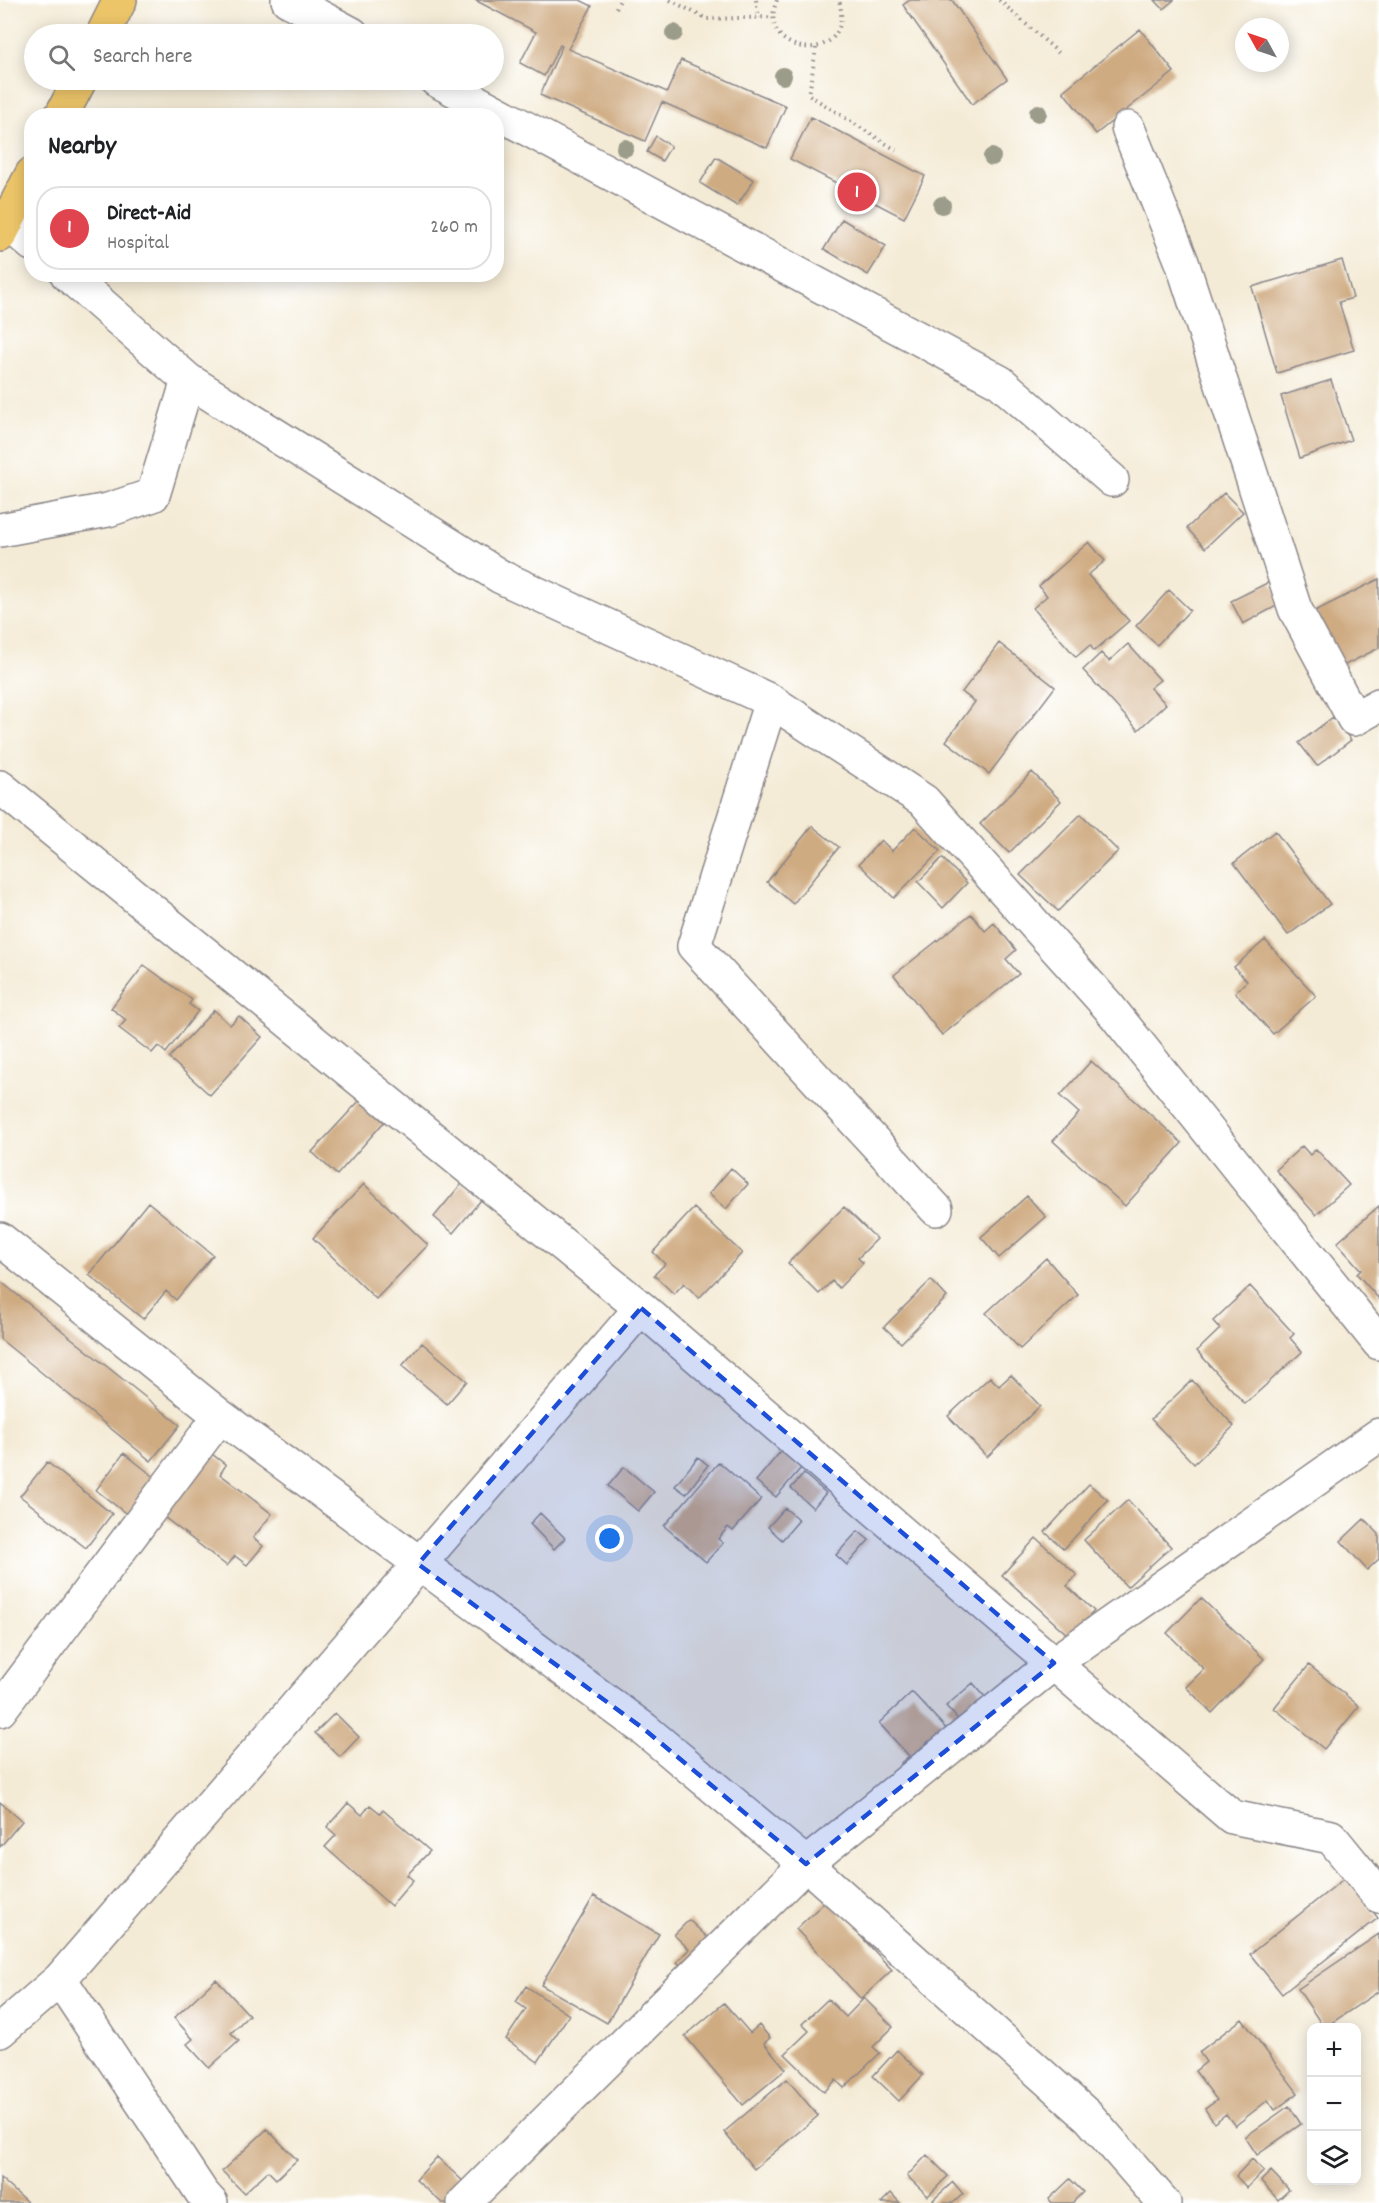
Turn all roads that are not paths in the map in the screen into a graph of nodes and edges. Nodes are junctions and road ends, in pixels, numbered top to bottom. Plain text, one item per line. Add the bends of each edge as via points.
1 (120, 0) edge
2 (288, 0) edge
3 (108, 24) edge
4 (333, 24) edge
5 (75, 90) edge
6 (455, 90) edge
7 (65, 108) edge
8 (488, 108) edge
9 (504, 116) edge
10 (1128, 128) dead end
11 (24, 189) edge
12 (3, 229) edge
13 (24, 240) edge
14 (76, 282) edge
15 (188, 380) junction
16 (1112, 480) dead end
17 (0, 530) edge
18 (771, 701) junction
19 (1379, 705) edge
20 (0, 787) edge
21 (936, 1209) dead end
22 (0, 1239) edge
23 (641, 1308) junction
24 (1379, 1343) edge
25 (220, 1416) junction
26 (1379, 1435) edge
27 (418, 1564) junction
28 (1054, 1663) junction
29 (0, 1710) edge
30 (806, 1864) junction
31 (1379, 1896) edge
32 (60, 1979) junction
33 (0, 2031) edge
34 (211, 2203) edge
35 (464, 2203) edge
36 (1164, 2203) edge

1 - 3 main road
2 - 4 street
5 - 7 main road
6 - 8 street
9 - 16 street via 1000,382
10 - 19 street via 1182,261 1295,609 1354,718
11 - 12 main road
12 - 13 street
14 - 15 street
15 - 17 street via 153,495 108,510
15 - 18 street via 501,577
18 - 21 street via 694,946
18 - 24 street via 924,801 1108,1006
20 - 23 street
22 - 25 street
23 - 27 street
23 - 28 street
25 - 27 street
25 - 29 street
26 - 28 street
27 - 30 street via 644,1730
27 - 32 street
28 - 30 street
28 - 31 street via 1232,1817 1331,1837
30 - 35 street
30 - 36 street via 1089,2117
32 - 33 street
32 - 34 street

